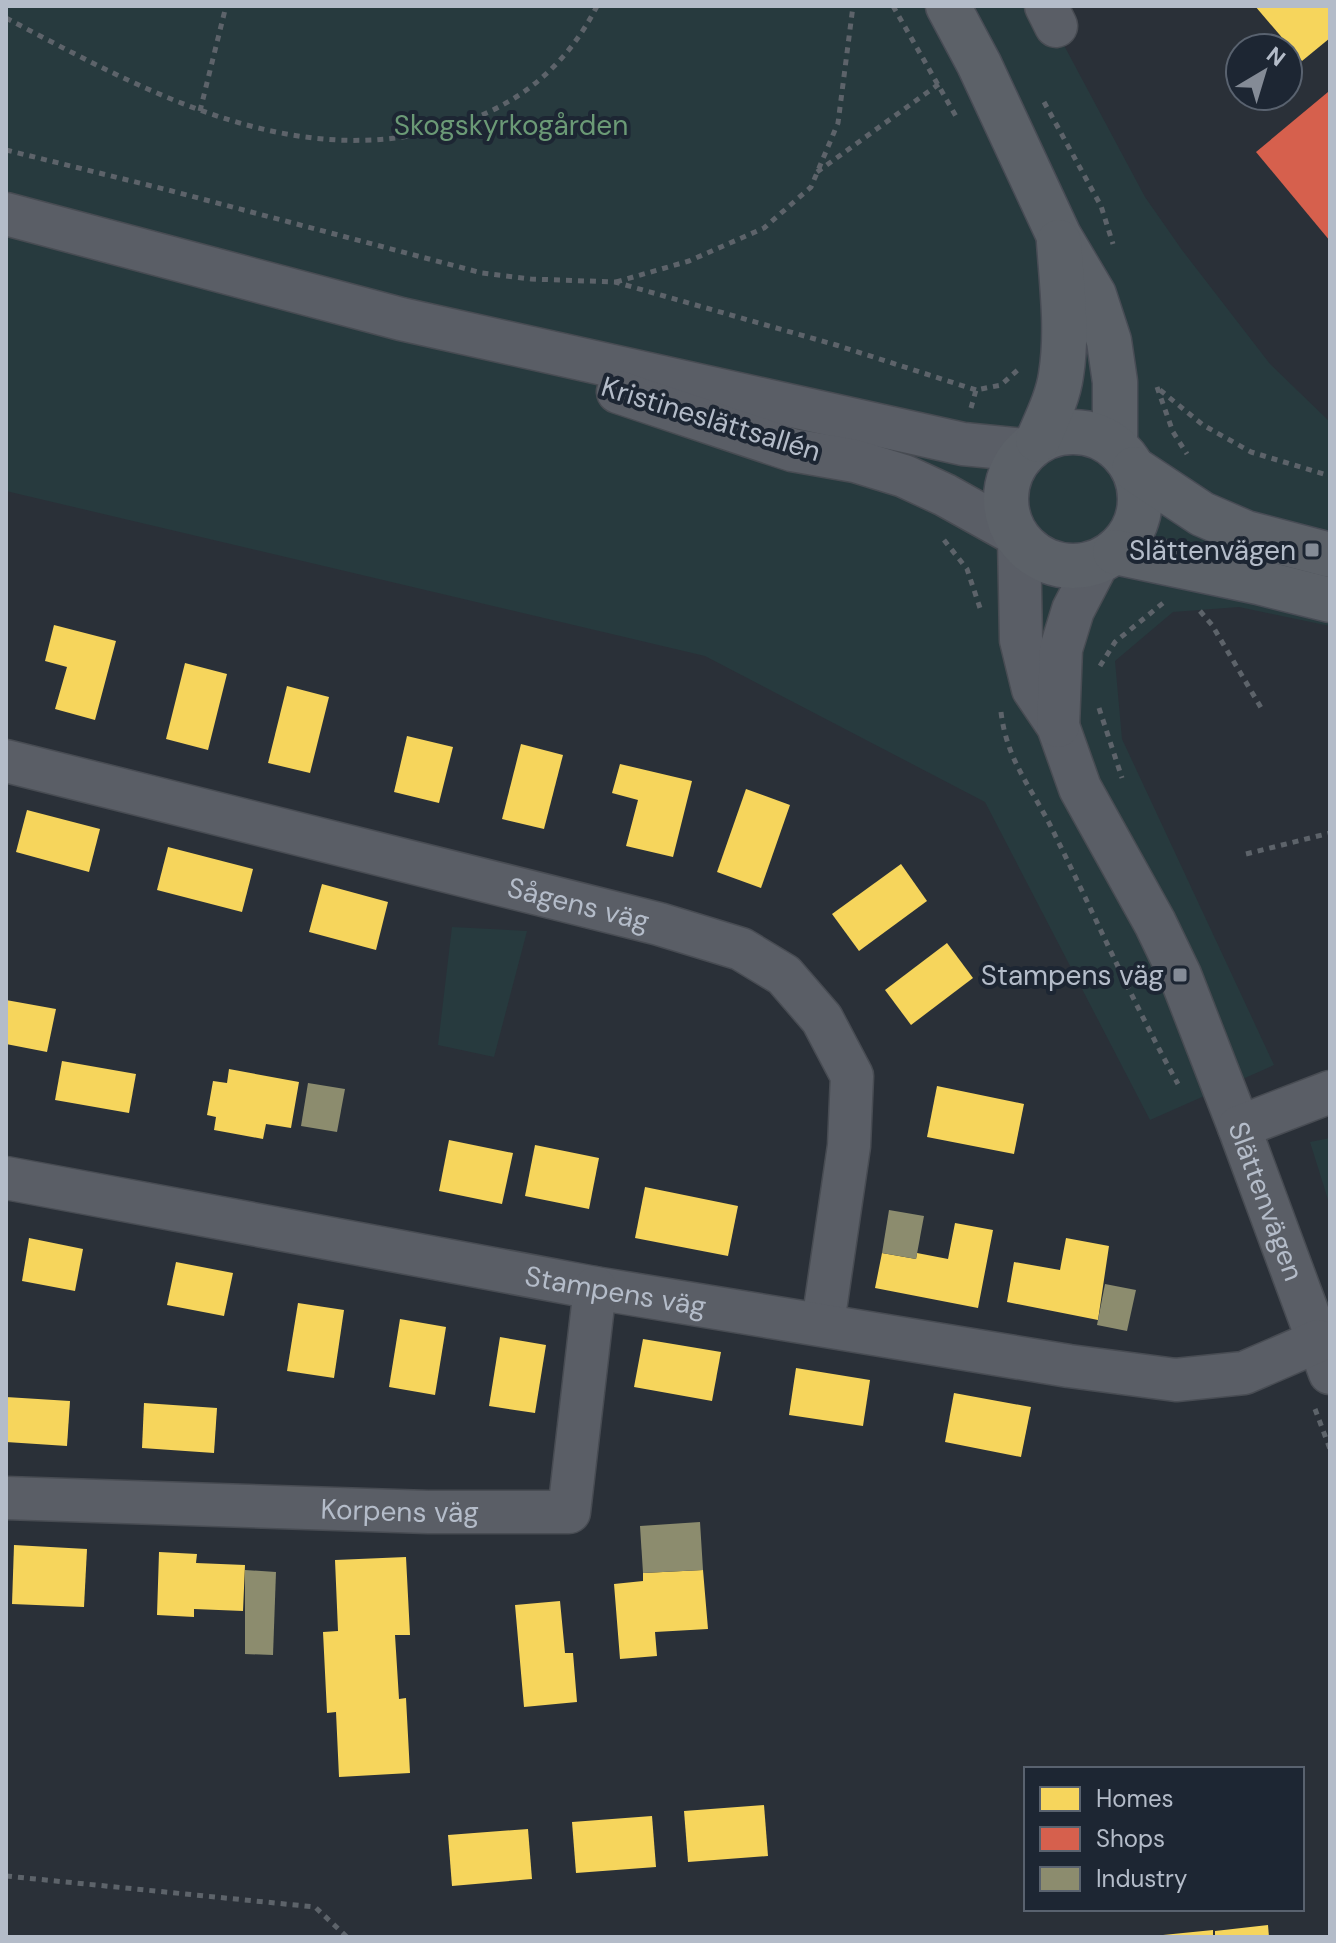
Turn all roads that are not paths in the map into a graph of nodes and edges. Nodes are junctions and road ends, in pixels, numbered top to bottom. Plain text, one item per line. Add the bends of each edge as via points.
1 (948, 6) edge
2 (6, 214) edge
3 (1059, 236) junction
4 (401, 319) junction
5 (1032, 445) junction
6 (1125, 457) junction
7 (1017, 536) junction
8 (1330, 555) edge
9 (1106, 557) junction
10 (1330, 600) edge
11 (1058, 726) junction
12 (6, 761) edge
13 (1330, 1092) edge
14 (1239, 1127) junction
15 (6, 1178) edge
16 (595, 1288) junction
17 (823, 1323) junction
18 (1324, 1357) edge
19 (6, 1498) edge

1 - 3 main road
2 - 4 street, Kristineslättsallén
3 - 5 main road via 1064,340 1041,371 1054,403
3 - 6 main road via 1094,295 1109,341
4 - 5 street, Kristineslättsallén via 963,444
4 - 7 street, Kristineslättsallén via 792,450 904,476
5 - 6 main road via 1064,431 1091,433
5 - 7 main road via 1012,468 1005,490 1006,513
6 - 8 main road via 1171,495 1217,520
6 - 9 main road via 1141,491 1139,514 1131,535
7 - 9 main road via 1034,554 1054,564 1076,567
7 - 11 street, Slättenvägen via 1021,640 1033,689
9 - 10 main road
9 - 11 street, Slättenvägen via 1073,610 1061,649
11 - 14 street, Slättenvägen via 1080,788 1180,975
12 - 17 street, Sågens väg via 659,924 741,949 784,975 822,1019 852,1076 849,1146
13 - 14 street
14 - 18 street, Slättenvägen
15 - 16 street, Stampens väg
16 - 17 street, Stampens väg
16 - 19 street, Korpens väg via 569,1512
17 - 18 street, Stampens väg via 1176,1380

